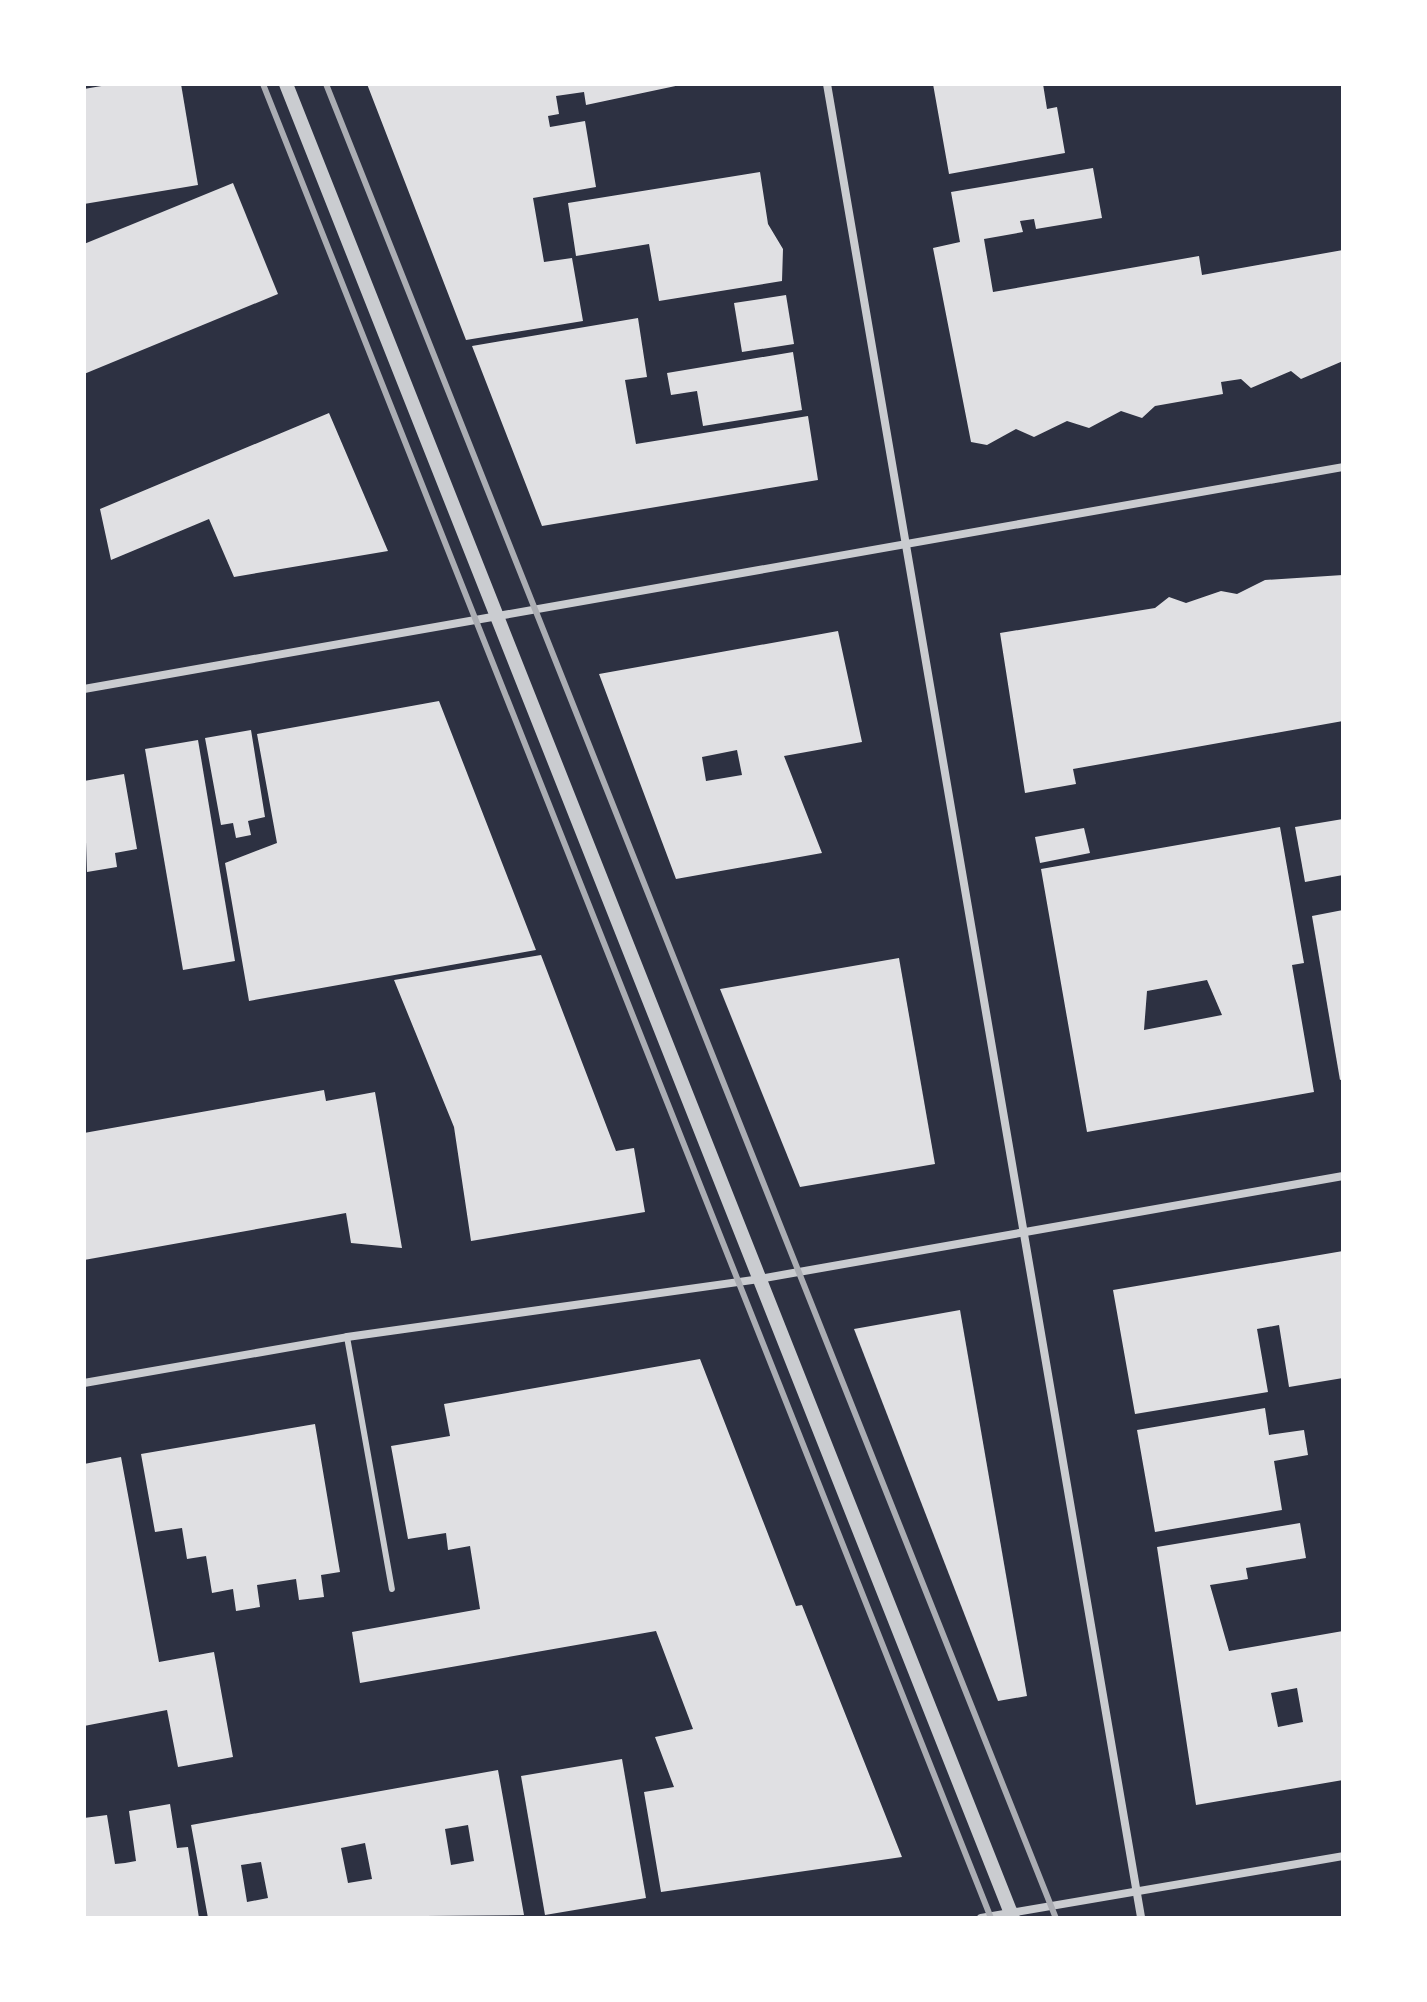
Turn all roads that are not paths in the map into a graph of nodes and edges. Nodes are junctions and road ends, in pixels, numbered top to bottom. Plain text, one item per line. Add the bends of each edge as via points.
1 (286, 84) edge
2 (827, 84) edge
3 (1343, 467) edge
4 (904, 542) junction
5 (497, 613) junction
6 (84, 689) edge
7 (1343, 1176) edge
8 (1024, 1232) junction
9 (759, 1279) junction
10 (347, 1337) junction
11 (84, 1383) edge
12 (392, 1589) dead end
13 (1343, 1856) edge
14 (1135, 1891) junction
15 (1012, 1915) edge
16 (981, 1918) edge
17 (1141, 1918) edge

1 - 5 street
2 - 4 street
3 - 4 street
4 - 5 street
4 - 8 street
5 - 6 street
5 - 9 street
7 - 8 street
8 - 9 street
8 - 14 street
9 - 10 street
9 - 15 street
10 - 11 street
10 - 12 lane
13 - 14 street
14 - 15 street
14 - 17 street
15 - 16 street

